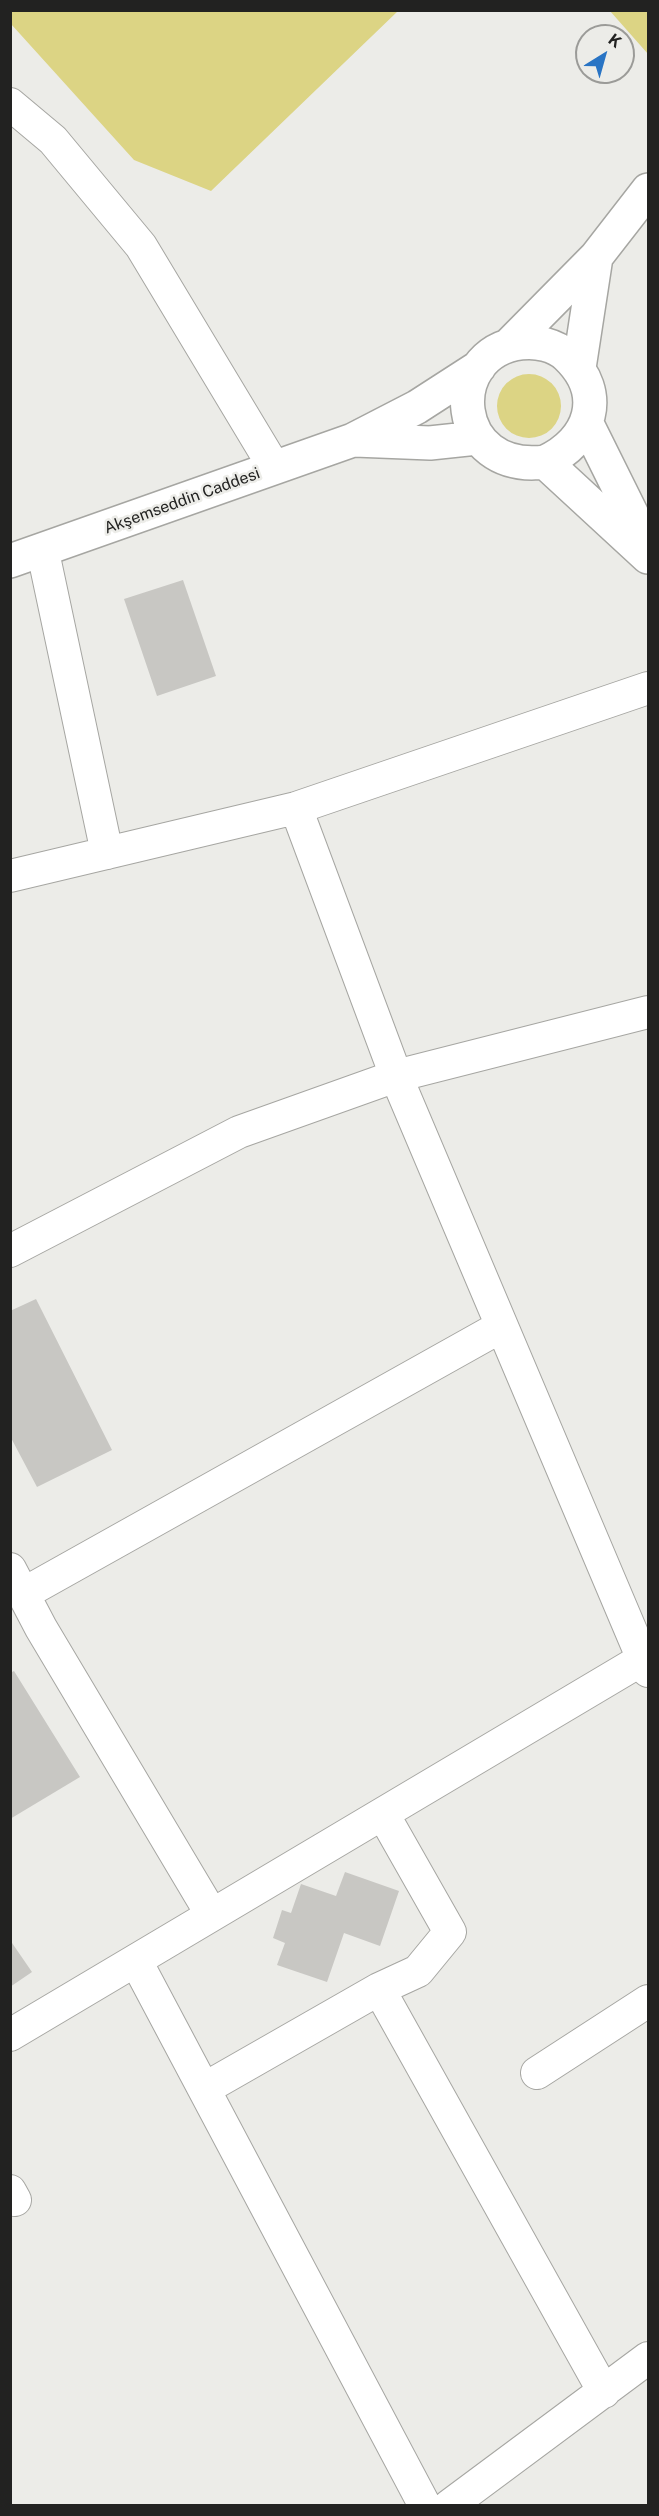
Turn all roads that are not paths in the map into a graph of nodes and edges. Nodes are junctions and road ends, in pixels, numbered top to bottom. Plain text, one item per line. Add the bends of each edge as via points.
1 (10, 104) edge
2 (648, 190) edge
3 (596, 257) junction
4 (510, 344) junction
5 (479, 367) junction
6 (579, 368) junction
7 (587, 424) junction
8 (477, 438) junction
9 (353, 440) junction
10 (545, 462) junction
11 (274, 467) junction
12 (648, 547) edge
13 (43, 552) junction
14 (648, 557) edge
15 (10, 561) edge
16 (648, 688) edge
17 (296, 808) junction
18 (107, 853) junction
19 (10, 876) edge
20 (648, 1012) edge
21 (396, 1076) junction
22 (10, 1251) edge
23 (502, 1326) junction
24 (17, 1581) edge
25 (647, 1662) edge
26 (383, 1814) junction
27 (212, 1915) junction
28 (136, 1961) junction
29 (379, 1989) junction
30 (648, 2001) edge
31 (10, 2035) edge
32 (537, 2073) dead end
33 (204, 2089) junction
34 (648, 2358) edge
35 (604, 2392) junction
36 (425, 2505) edge
37 (449, 2505) edge

1 - 11 street via 52,140 141,246
2 - 3 street
3 - 4 street
3 - 6 street
4 - 5 street via 492,353
4 - 6 street via 548,345
5 - 8 street via 467,402
5 - 9 street via 417,407
6 - 7 street via 590,405
7 - 10 street via 570,447
7 - 12 street
8 - 9 street via 430,443
8 - 10 street via 508,461 527,465
9 - 11 street, Akşemseddin Caddesi
10 - 14 street
11 - 13 street, Akşemseddin Caddesi
13 - 15 street, Akşemseddin Caddesi
13 - 18 street
16 - 17 street
17 - 18 street
17 - 21 street
18 - 19 street
20 - 21 street
21 - 22 street via 239,1132
21 - 23 street
23 - 24 street
23 - 25 street
24 - 27 street
25 - 26 street
26 - 27 street
26 - 29 street via 450,1932 418,1971
27 - 28 street
28 - 31 street
28 - 33 street
29 - 33 street
29 - 35 street
30 - 32 street
33 - 36 street
34 - 35 street
35 - 37 street

